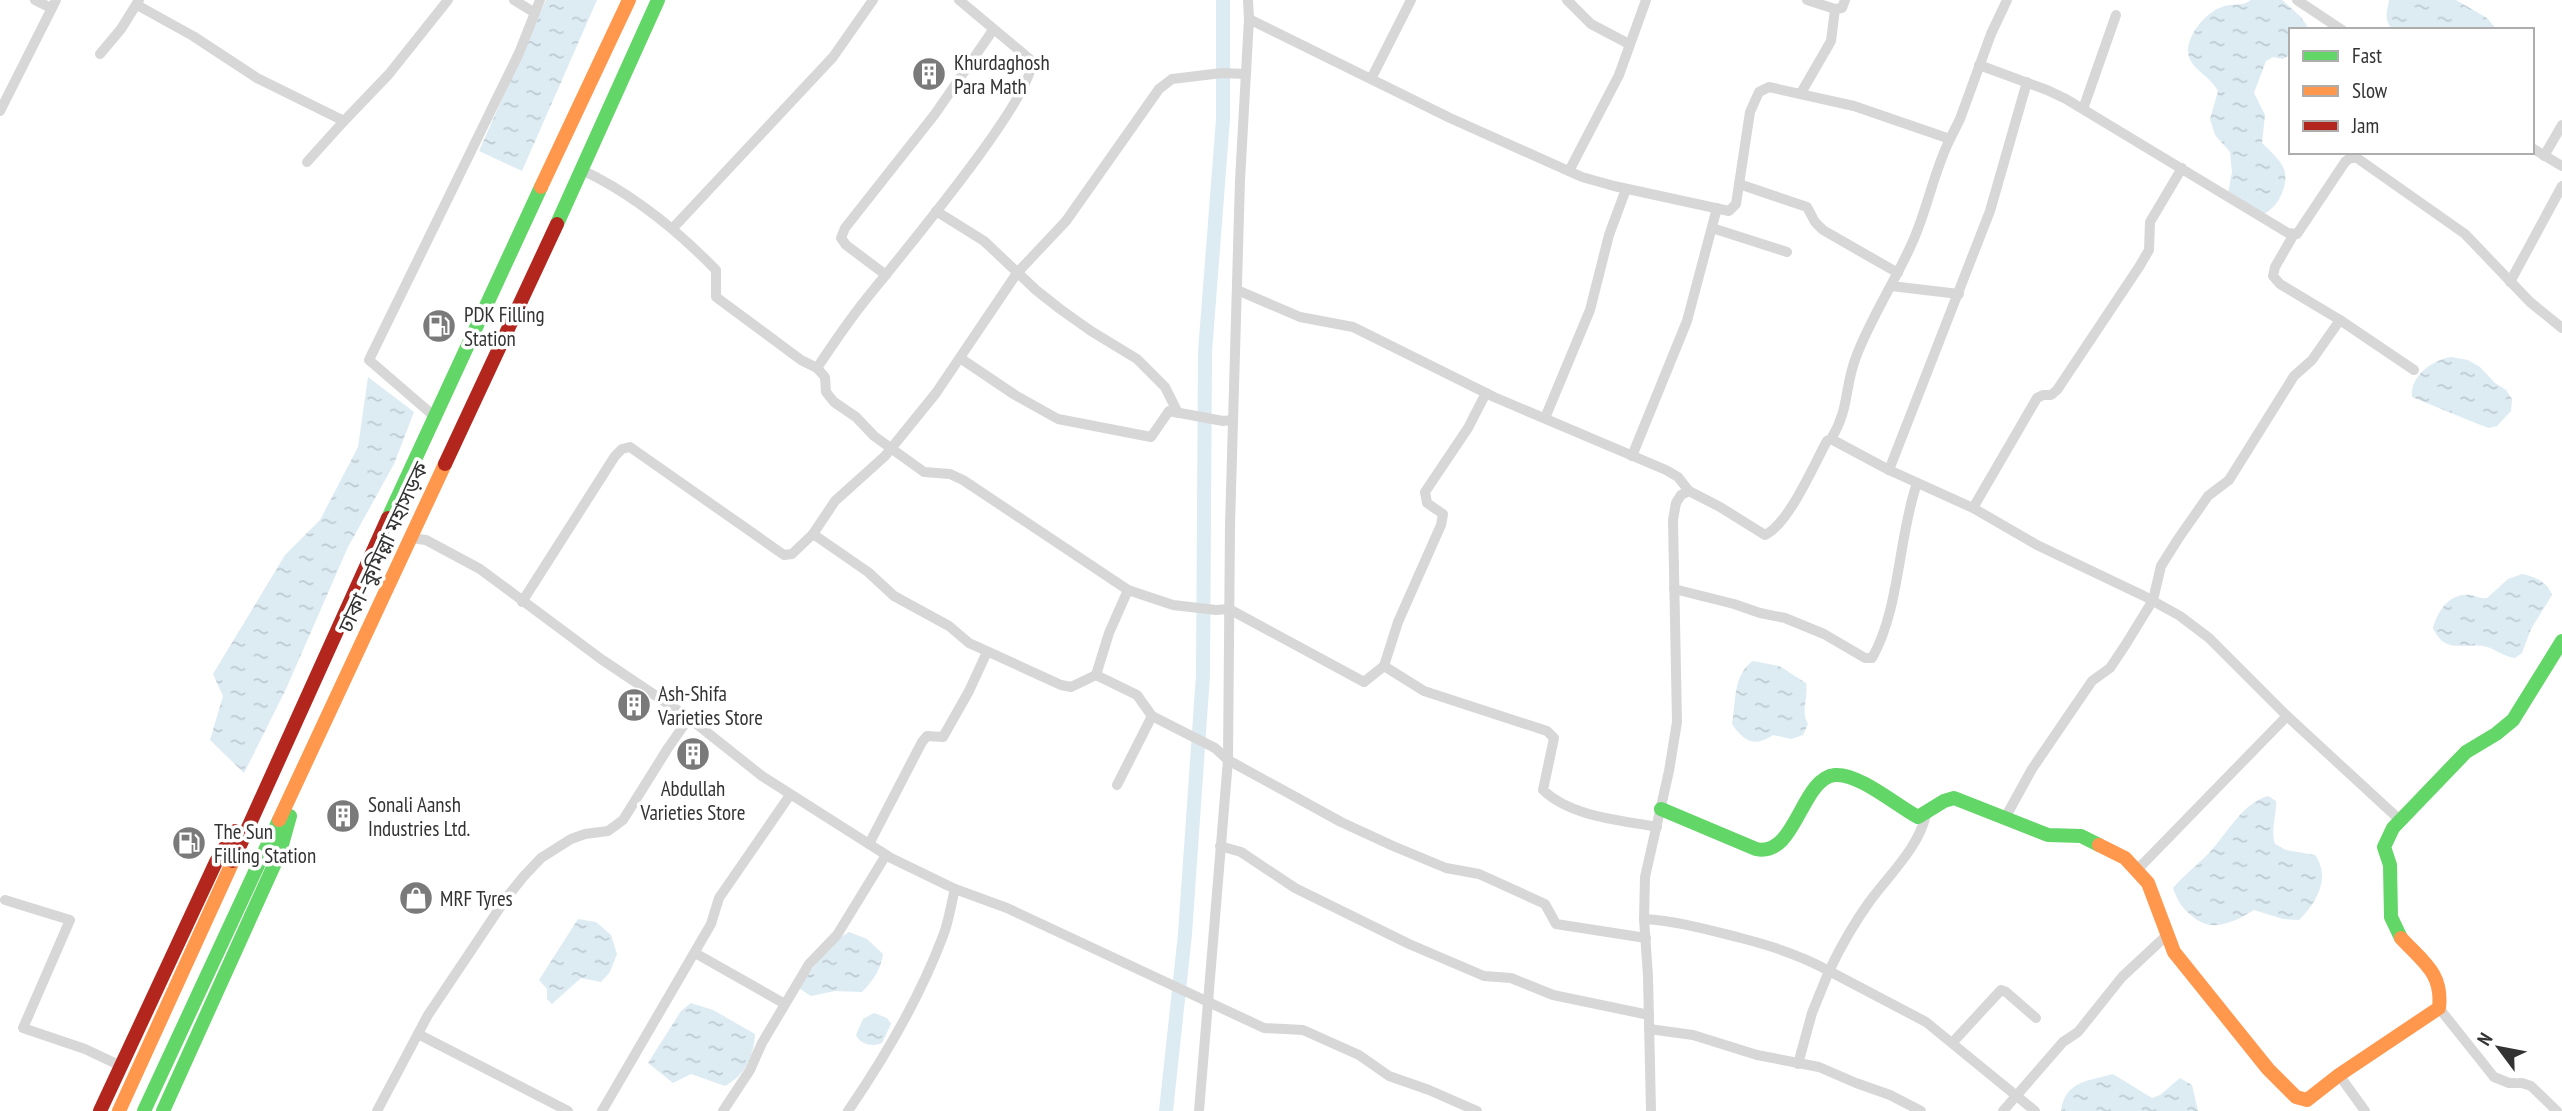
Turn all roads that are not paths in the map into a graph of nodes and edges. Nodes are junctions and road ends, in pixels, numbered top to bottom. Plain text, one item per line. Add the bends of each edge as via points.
1 (35, 0) edge
2 (448, 0) edge
3 (514, 0) edge
4 (540, 0) edge
5 (629, 0) edge
6 (658, 0) edge
7 (873, 0) edge
8 (958, 0) edge
9 (1248, 0) edge
10 (1411, 0) edge
11 (1567, 0) edge
12 (1646, 0) edge
13 (1807, 0) edge
14 (1845, 0) edge
15 (2007, 0) edge
16 (2297, 0) edge
17 (138, 2) edge
18 (53, 4) edge
19 (1836, 9) junction
20 (535, 13) junction
21 (2116, 15) dead end
22 (1249, 19) junction
23 (2339, 28) edge
24 (993, 30) junction
25 (1629, 44) junction
26 (100, 54) dead end
27 (1979, 65) junction
28 (1246, 74) junction
29 (1371, 79) junction
30 (2026, 82) junction
31 (1801, 93) junction
32 (2082, 109) junction
33 (0, 111) edge
34 (344, 121) junction
35 (2562, 124) edge
36 (1951, 139) junction
37 (2534, 149) edge
38 (2544, 156) junction
39 (307, 162) dead end
40 (2562, 166) edge
41 (2182, 168) junction
42 (582, 170) junction
43 (1569, 171) junction
44 (1739, 184) junction
45 (2562, 187) edge
46 (1626, 189) junction
47 (1717, 208) junction
48 (936, 211) junction
49 (673, 228) junction
50 (1712, 228) junction
51 (2294, 234) junction
52 (1787, 252) dead end
53 (1898, 272) junction
54 (1017, 273) junction
55 (886, 275) junction
56 (2510, 282) junction
57 (1891, 286) junction
58 (1237, 289) junction
59 (1959, 294) junction
60 (2340, 320) junction
61 (2562, 328) edge
62 (960, 358) junction
63 (817, 368) junction
64 (2414, 370) dead end
65 (1486, 393) junction
66 (1178, 413) junction
67 (434, 416) junction
68 (1545, 418) junction
69 (1228, 421) junction
70 (1831, 439) junction
71 (892, 448) junction
72 (1632, 456) junction
73 (1889, 470) junction
74 (1917, 483) junction
75 (1689, 492) junction
76 (1973, 508) junction
77 (813, 534) junction
78 (410, 538) junction
79 (1674, 589) junction
80 (1128, 590) junction
81 (2153, 600) junction
82 (522, 602) junction
83 (1229, 609) junction
84 (2562, 641) edge
85 (987, 652) junction
86 (1384, 666) junction
87 (1096, 675) junction
88 (1152, 716) junction
89 (2287, 716) junction
90 (689, 718) junction
91 (1228, 760) junction
92 (268, 780) junction
93 (297, 785) junction
94 (1117, 785) dead end
95 (790, 795) junction
96 (1661, 809) junction
97 (1926, 816) junction
98 (2005, 818) junction
99 (2401, 821) junction
100 (1657, 827) junction
101 (869, 844) junction
102 (1220, 846) junction
103 (886, 855) junction
104 (2137, 870) junction
105 (955, 889) junction
106 (5, 900) dead end
107 (1644, 919) junction
108 (2166, 935) junction
109 (1646, 938) junction
110 (695, 953) junction
111 (1829, 971) junction
112 (1207, 1000) junction
113 (785, 1004) junction
114 (2439, 1008) junction
115 (1649, 1016) junction
116 (2036, 1018) dead end
117 (1649, 1029) junction
118 (418, 1034) junction
119 (1953, 1042) junction
120 (1798, 1064) junction
121 (121, 1066) junction
122 (2339, 1075) junction
123 (2017, 1095) junction
124 (100, 1111) edge
125 (119, 1111) edge
126 (145, 1111) edge
127 (163, 1111) edge
128 (377, 1111) edge
129 (568, 1111) edge
130 (602, 1111) edge
131 (723, 1111) edge
132 (848, 1111) edge
133 (1199, 1111) edge
134 (1477, 1111) edge
135 (1651, 1111) edge
136 (1921, 1111) edge
137 (2003, 1111) edge
138 (2035, 1111) edge
139 (2365, 1111) edge
140 (2557, 1111) edge

1 - 18 street
2 - 34 street
3 - 20 street
4 - 20 street
5 - 67 main road, ঢাকা–কুমিল্লা মহাসড়ক
6 - 42 main road, ঢাকা–কুমিল্লা মহাসড়ক
7 - 49 street via 833,57
8 - 24 street
9 - 22 street
10 - 29 street
11 - 25 street via 1591,24
12 - 25 street
13 - 19 street
14 - 19 street via 1842,8
15 - 27 street
16 - 23 street
17 - 26 street
17 - 34 street via 257,78
18 - 33 street
19 - 31 street via 1831,41
20 - 67 street via 369,360
21 - 32 street
22 - 28 street
22 - 29 street
24 - 48 street via 1032,61 1032,70 999,126
24 - 55 street via 941,106 845,228 841,238 846,246
25 - 43 street via 1609,97
27 - 30 street
27 - 36 street
28 - 54 street via 1172,79 1159,89 1066,221
28 - 58 street
29 - 43 street
30 - 32 street
30 - 59 street via 1990,211
31 - 36 street
31 - 44 street via 1769,86 1759,92 1750,112
32 - 41 street
34 - 39 street
35 - 38 street
36 - 53 street
37 - 38 street
38 - 40 street
41 - 51 street
41 - 76 street via 2150,222 2149,250 2140,267 2057,390 2033,404
42 - 49 street
42 - 78 main road, ঢাকা–কুমিল্লা মহাসড়ক
43 - 46 street
44 - 47 street via 1729,211
44 - 53 street via 1807,207 1823,230
45 - 56 street
46 - 47 street
46 - 68 street via 1590,310
47 - 50 street
48 - 54 street via 984,241
48 - 55 street
49 - 63 street via 716,270 716,297
50 - 52 street
50 - 72 street via 1688,321
51 - 56 street via 2345,162 2357,158 2465,234
51 - 60 street via 2273,276
53 - 57 street
54 - 62 street
54 - 66 street via 1091,331 1137,359 1165,387
55 - 63 street
56 - 61 street
57 - 59 street
57 - 70 street via 1858,351 1846,409
58 - 65 street via 1300,317 1353,327
58 - 69 street
59 - 73 street
60 - 64 street
60 - 81 street via 2312,360 2294,376 2230,480 2207,496 2178,539 2161,566
62 - 66 street via 1064,421 1151,437 1169,411
62 - 71 street
63 - 71 street via 825,377 825,392 834,402
65 - 68 street
65 - 86 street via 1425,492 1427,503 1443,514 1441,525 1398,622
66 - 69 street
67 - 92 main road, ঢাকা–কুমিল্লা মহাসড়ক
68 - 72 street
69 - 83 street
70 - 73 street
70 - 75 street via 1792,504 1765,535
71 - 77 street via 835,501
71 - 80 street via 924,472 962,480
72 - 75 street via 1678,477
73 - 74 street
74 - 76 street
74 - 79 street via 1906,517 1888,619 1872,658 1785,618
75 - 79 street via 1676,503 1673,520
76 - 81 street via 2037,545
77 - 82 street via 792,554 784,555 630,447 622,449
77 - 85 street via 894,596
78 - 82 street via 453,553
78 - 93 main road, ঢাকা–কুমিল্লা মহাসড়ক
79 - 96 street via 1676,722
80 - 83 street via 1173,605
80 - 87 street
81 - 89 street via 2209,638
81 - 98 street via 2110,668 2092,681 2032,769
82 - 90 street
83 - 86 street via 1364,682
83 - 91 street
84 - 99 main road via 2513,720 2466,752
85 - 87 street via 1061,685 1071,687
85 - 101 street via 943,737 927,736 922,742
86 - 100 street via 1424,691 1547,731 1554,738 1543,790 1550,796 1612,819
87 - 88 street via 1137,695
88 - 91 street
88 - 94 street
89 - 99 street
89 - 104 street
90 - 95 street
90 - 118 street via 623,820 608,831 572,839 541,858 524,876
91 - 102 street
91 - 109 street via 1392,846 1446,868 1479,874 1545,904 1556,924
92 - 121 main road via 216,862
92 - 125 main road, ঢাকা–কুমিল্লা মহাসড়ক
93 - 126 main road, ঢাকা–কুমিল্লা মহাসড়ক
93 - 127 main road via 280,852
95 - 101 street
95 - 110 street via 719,898
96 - 97 main road via 1768,850 1789,829 1824,778 1834,775 1858,782 1906,812
96 - 100 street
97 - 98 main road via 1945,799 1954,798
97 - 111 street via 1913,845 1857,920
98 - 104 main road via 2048,835 2096,842
99 - 114 main road via 2384,847 2390,863 2392,924 2437,979 2442,995
100 - 107 street via 1645,877
101 - 103 street
102 - 112 street
102 - 115 street via 1241,852 1295,888 1484,976 1511,978 1553,995
103 - 105 street
103 - 113 street via 837,935 808,964
104 - 108 main road via 2148,883
105 - 112 street
105 - 132 street via 944,934 922,984
106 - 121 street via 70,920 23,1028
107 - 109 street
107 - 111 street via 1765,943
108 - 122 main road via 2224,1016 2296,1097 2308,1100
108 - 123 street via 2122,977 2078,1032 2063,1042
109 - 115 street
110 - 113 street
110 - 130 street
111 - 119 street via 1905,1009
111 - 120 street
112 - 133 street
112 - 134 street via 1265,1028 1303,1030 1370,1061 1390,1076
113 - 131 street
114 - 122 main road
114 - 140 street via 2494,1077 2531,1086
115 - 117 street
116 - 119 street via 2001,990
117 - 120 street via 1693,1035
117 - 135 street
118 - 128 street
118 - 129 street
119 - 123 street
120 - 136 street via 1819,1067
121 - 124 main road
122 - 139 street
123 - 137 street
123 - 138 street

